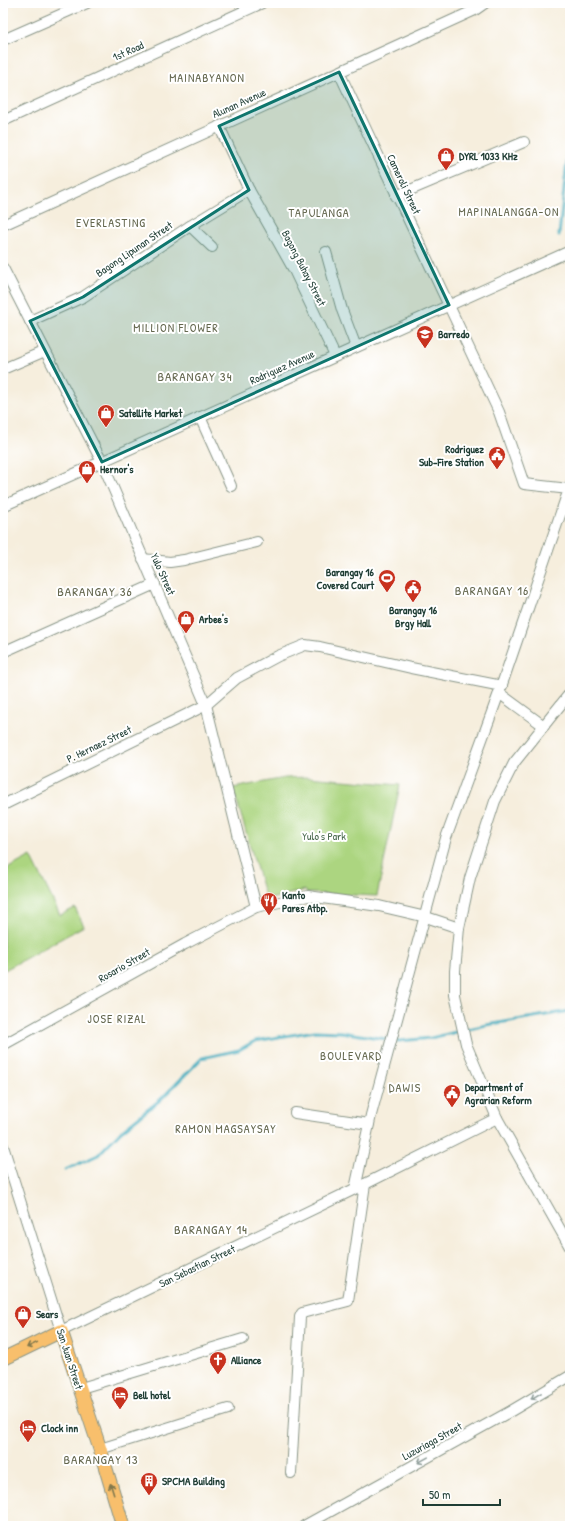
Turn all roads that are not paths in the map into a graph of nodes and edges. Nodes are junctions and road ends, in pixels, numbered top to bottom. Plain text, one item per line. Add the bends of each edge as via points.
1 (87, 3) edge
2 (262, 3) edge
3 (485, 3) edge
4 (3, 40) edge
5 (338, 72) junction
6 (3, 121) edge
7 (219, 126) junction
8 (524, 142) dead end
9 (249, 190) junction
10 (396, 196) junction
11 (3, 225) edge
12 (190, 226) junction
13 (212, 247) dead end
14 (326, 252) dead end
15 (566, 253) edge
16 (3, 268) edge
17 (449, 305) junction
18 (30, 321) junction
19 (356, 347) junction
20 (45, 351) junction
21 (335, 356) junction
22 (3, 369) edge
23 (200, 417) junction
24 (102, 462) junction
25 (232, 486) dead end
26 (3, 506) edge
27 (257, 542) dead end
28 (143, 559) junction
29 (155, 584) junction
30 (3, 652) edge
31 (500, 689) junction
32 (570, 693) edge
33 (206, 705) junction
34 (544, 726) junction
35 (3, 805) edge
36 (256, 907) junction
37 (426, 917) junction
38 (459, 928) junction
39 (3, 1045) edge
40 (295, 1113) dead end
41 (497, 1118) junction
42 (369, 1124) junction
43 (3, 1146) edge
44 (365, 1184) junction
45 (355, 1189) junction
46 (570, 1247) edge
47 (61, 1331) junction
48 (243, 1339) dead end
49 (3, 1359) edge
50 (570, 1376) edge
51 (81, 1388) junction
52 (228, 1409) dead end
53 (100, 1449) junction
54 (291, 1473) dead end
55 (123, 1526) edge
56 (304, 1526) edge

1 - 4 street
2 - 6 street, 1st Road
3 - 5 street, Alunan Avenue via 475,10
5 - 7 street, Alunan Avenue
5 - 10 street, Cameroli Street
7 - 9 street, Bagong Buhay Street
7 - 11 street, Alunan Avenue
8 - 10 street
9 - 12 street, Bagong Lipunan Street
9 - 21 street, Bagong Buhay Street via 294,270
10 - 17 street, Cameroli Street
12 - 13 street
12 - 18 street, Bagong Lipunan Street via 84,297
14 - 19 street via 342,310
15 - 17 street, Rodriguez Avenue
16 - 18 street, Yulo Street
17 - 19 street, Rodriguez Avenue
17 - 31 street, Cameroli Street via 499,412 524,484 569,489
18 - 20 street, Yulo Street
19 - 21 street, Rodriguez Avenue
20 - 22 street
20 - 24 street, Yulo Street
21 - 23 street, Rodriguez Avenue
23 - 24 street, Rodriguez Avenue
23 - 25 street
24 - 26 street, Rodriguez Avenue
24 - 28 street, Yulo Street
27 - 28 street via 184,560 170,562
28 - 29 street, Yulo Street
29 - 30 street
29 - 33 street, Yulo Street
31 - 33 street, P. Hernaez Street via 320,646 305,645 237,678
31 - 34 street
31 - 37 street via 446,838
32 - 34 street
33 - 35 street, P. Hernaez Street
33 - 36 street, Yulo Street
34 - 38 street via 514,763 495,801 470,878
36 - 37 street, Rosario Street via 308,896 379,906
36 - 39 street, Rosario Street
37 - 38 street, Rosario Street
37 - 42 street
38 - 41 street via 455,971 459,1015 466,1044
40 - 42 street
41 - 44 street, San Sebastian Street
41 - 46 street
42 - 45 street
43 - 47 street, San Juan Street
44 - 45 street, San Sebastian Street
44 - 54 street via 348,1301 302,1313 300,1317
45 - 47 street, San Sebastian Street
47 -> 49 main road, San Sebastian Street
47 - 51 main road, San Juan Street
48 - 51 street
50 -> 56 street, Luzuriaga Street
51 - 53 main road, San Juan Street
52 - 53 street
55 -> 53 main road, San Juan Street

